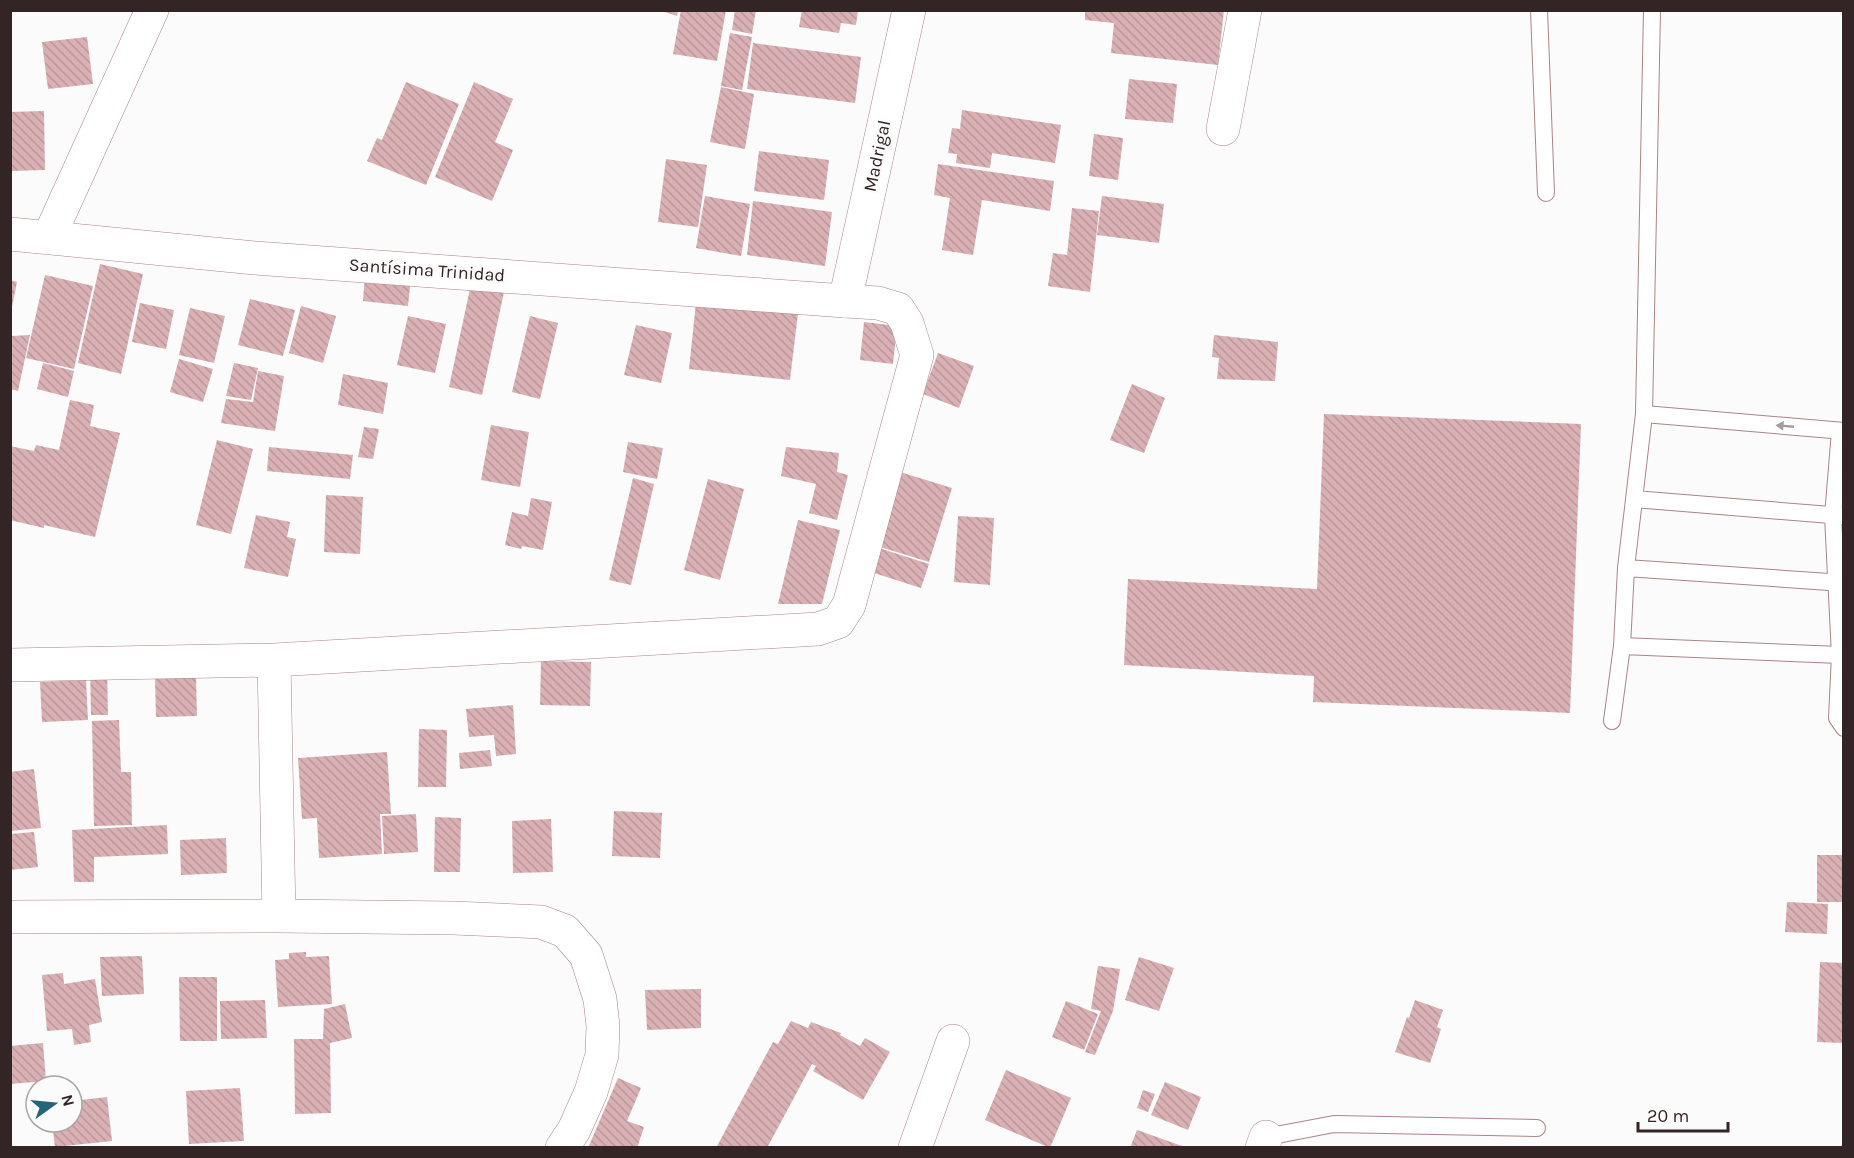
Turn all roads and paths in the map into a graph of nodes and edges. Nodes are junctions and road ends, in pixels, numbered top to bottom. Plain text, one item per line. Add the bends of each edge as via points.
1 (152, 10) edge
2 (909, 10) edge
3 (1245, 10) edge
4 (1539, 10) edge
5 (1653, 10) edge
6 (1223, 129) dead end
7 (1545, 193) dead end
8 (10, 234) edge
9 (49, 237) junction
10 (845, 301) junction
11 (1644, 414) junction
12 (1842, 431) edge
13 (1634, 499) junction
14 (1838, 516) edge
15 (1626, 568) junction
16 (1840, 582) edge
17 (1622, 646) junction
18 (1842, 655) edge
19 (274, 660) junction
20 (10, 665) edge
21 (1612, 721) dead end
22 (1844, 728) edge
23 (279, 916) junction
24 (10, 918) edge
25 (953, 1041) dead end
26 (1537, 1128) dead end
27 (1264, 1142) edge
28 (562, 1148) edge
29 (915, 1148) edge

1 - 9 street
2 - 10 street, Madrigal
3 - 6 street
4 - 7 lane
5 - 11 lane
8 - 9 street, Santísima Trinidad
9 - 10 street, Santísima Trinidad via 255,258
10 - 19 street, Santísima Trinidad via 898,309 917,355 849,605 838,622 818,629
12 -> 11 lane
11 - 13 lane
12 - 14 lane
13 - 14 lane
13 - 15 lane
14 - 16 lane
15 - 16 lane
15 - 17 lane
16 - 18 lane
17 - 18 lane
17 - 21 lane
18 - 22 lane via 1837,718
19 - 20 street
19 - 23 street
23 - 24 street
23 - 28 street via 541,922 565,932 586,955 600,999 603,1026 602,1055 591,1092
25 - 29 street
26 - 27 lane via 1334,1124

